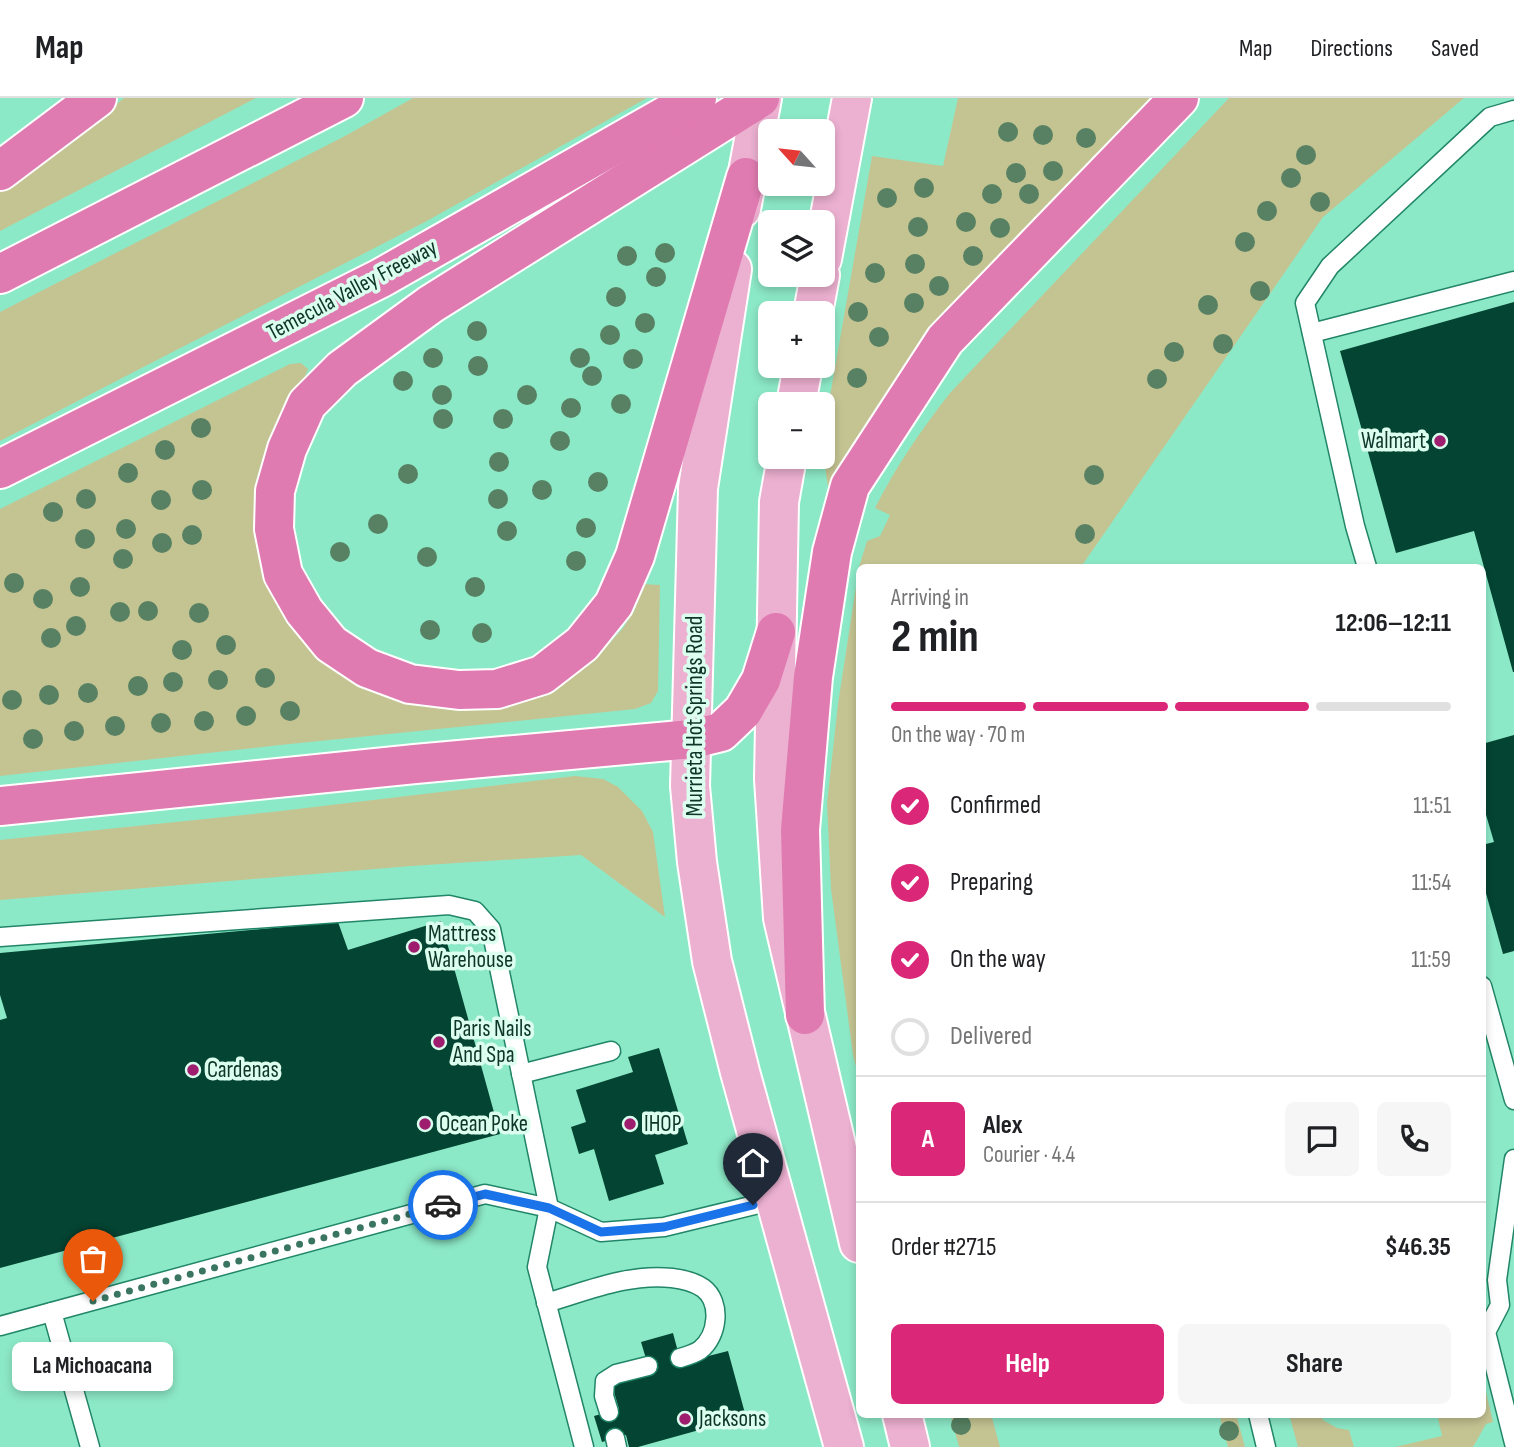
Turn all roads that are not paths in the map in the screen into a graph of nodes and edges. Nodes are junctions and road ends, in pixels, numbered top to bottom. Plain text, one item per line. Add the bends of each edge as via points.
1 (97, 98) edge
2 (344, 98) edge
3 (697, 98) edge
4 (761, 98) edge
5 (852, 98) edge
6 (1179, 98) edge
7 (1514, 110) edge
8 (0, 171) edge
9 (746, 177) junction
10 (831, 210) edge
11 (0, 274) edge
12 (1514, 281) edge
13 (1312, 332) junction
14 (0, 469) edge
15 (785, 469) edge
16 (1366, 564) edge
17 (776, 632) junction
18 (692, 739) junction
19 (0, 806) edge
20 (0, 937) edge
21 (1486, 1000) edge
22 (805, 1015) junction
23 (611, 1051) dead end
24 (521, 1074) junction
25 (1514, 1100) edge
26 (1514, 1159) edge
27 (775, 1200) junction
28 (549, 1208) junction
29 (856, 1230) edge
30 (1490, 1283) edge
31 (546, 1303) junction
32 (1509, 1307) edge
33 (52, 1312) junction
34 (0, 1326) edge
35 (680, 1358) dead end
36 (648, 1366) dead end
37 (609, 1412) dead end
38 (903, 1418) edge
39 (1259, 1418) edge
40 (1514, 1443) edge
41 (90, 1447) edge
42 (584, 1447) edge
43 (844, 1447) edge
44 (911, 1447) edge
45 (1266, 1447) edge

1 - 8 highway
2 - 11 highway
3 - 14 highway, Temecula Valley Freeway via 381,278
4 - 9 main road, Murrieta Hot Springs Road
4 - 9 highway via 431,304 342,369 307,404 275,491 275,529 283,574 304,611 331,644 367,668 410,684 459,690 497,689 542,676 582,644 614,604 635,556
5 - 10 main road
6 - 22 highway via 944,341 850,486 832,551 804,774 800,830
7 - 13 lane via 1490,117 1330,266 1305,303
9 - 18 main road, Murrieta Hot Springs Road via 698,488
12 - 13 lane
13 - 16 lane
15 - 17 main road via 779,502
17 - 18 highway via 761,680 743,711 721,732
17 - 22 main road via 774,779 783,918
18 - 19 highway
18 - 27 main road, Murrieta Hot Springs Road via 690,786 696,862 712,961
20 - 24 lane via 449,905 475,911 491,929
21 - 25 lane
22 - 29 main road
23 - 24 lane
24 - 28 lane
26 - 30 lane
27 - 28 lane via 664,1227 601,1232
27 - 43 main road, Murrieta Hot Springs Road
28 - 31 lane via 537,1266
28 - 33 lane via 485,1194
30 - 32 lane
31 - 35 lane via 632,1279 691,1282 711,1297 715,1320 701,1349
31 - 42 lane
32 - 40 lane via 1486,1332
33 - 34 lane
33 - 41 lane
36 - 37 lane via 605,1381
38 - 44 main road
39 - 45 lane

